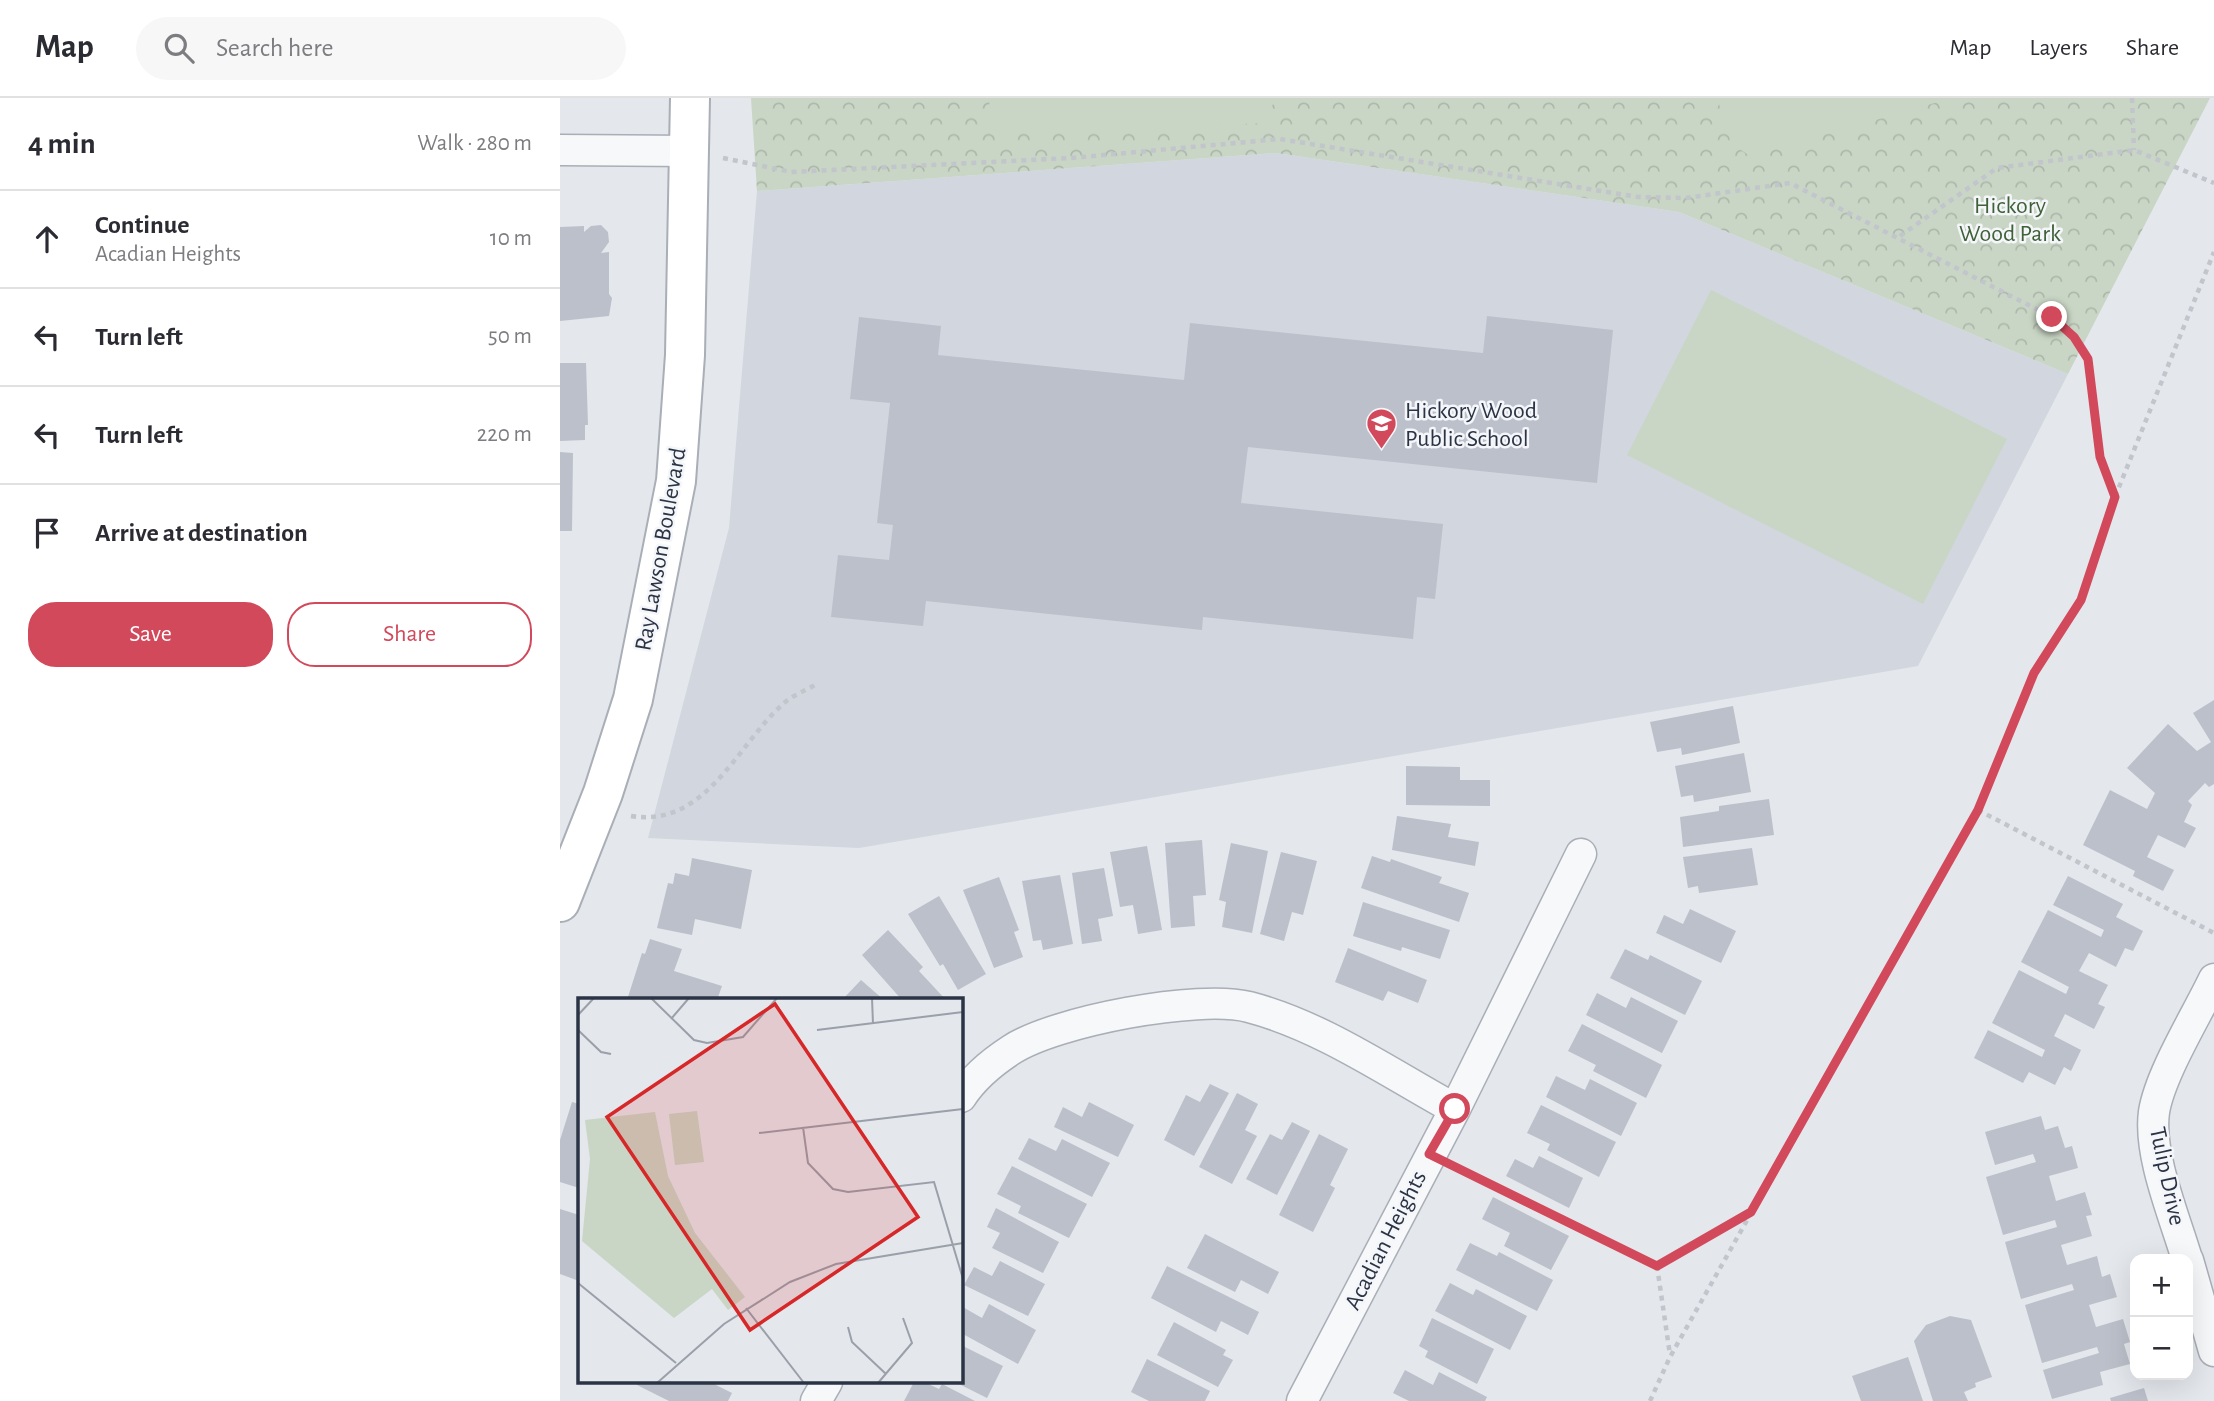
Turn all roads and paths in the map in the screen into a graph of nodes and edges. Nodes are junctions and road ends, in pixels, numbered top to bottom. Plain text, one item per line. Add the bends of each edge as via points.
1 (690, 98) edge
2 (2132, 98) edge
3 (560, 150) edge
4 (2134, 150) junction
5 (691, 151) junction
6 (2214, 183) edge
7 (1900, 236) junction
8 (2214, 252) edge
9 (2115, 497) junction
10 (815, 685) dead end
11 (1978, 810) junction
12 (596, 811) junction
13 (1581, 854) dead end
14 (560, 902) edge
15 (2214, 933) edge
16 (2214, 979) edge
17 (962, 1096) edge
18 (1455, 1109) junction
19 (1429, 1154) junction
20 (1751, 1212) junction
21 (2186, 1254) edge
22 (1657, 1266) junction
23 (2193, 1278) edge
24 (2214, 1352) edge
25 (1670, 1357) junction
26 (826, 1384) edge
27 (816, 1401) edge
28 (1301, 1401) edge
29 (1650, 1401) edge

1 - 5 street, Ray Lawson Boulevard
2 - 4 path
3 - 5 street
4 - 6 path
4 - 7 path via 1997,168
5 - 7 path via 791,172 1071,158 1280,139 1637,197 1686,198 1790,183
5 - 12 street, Ray Lawson Boulevard via 676,481 633,699
7 - 9 path via 2052,317 2074,337 2088,359 2100,457
8 - 9 path
9 - 11 path via 2081,600 2034,673
10 - 12 path via 784,702 699,800 675,814 645,819
11 - 15 path
11 - 20 path
12 - 14 street, Ray Lawson Boulevard
13 - 18 street, Acadian Heights
16 - 21 street, Tulip Drive via 2154,1112 2160,1164
17 - 18 street via 975,1077 1013,1048 1056,1030 1142,1011 1208,1003 1248,1006 1301,1025
18 - 19 street, Acadian Heights
19 - 22 path
19 - 28 street, Acadian Heights
20 - 22 path
20 - 25 path
22 - 25 path
23 - 24 street, Tulip Drive
25 - 29 path
26 - 27 street

